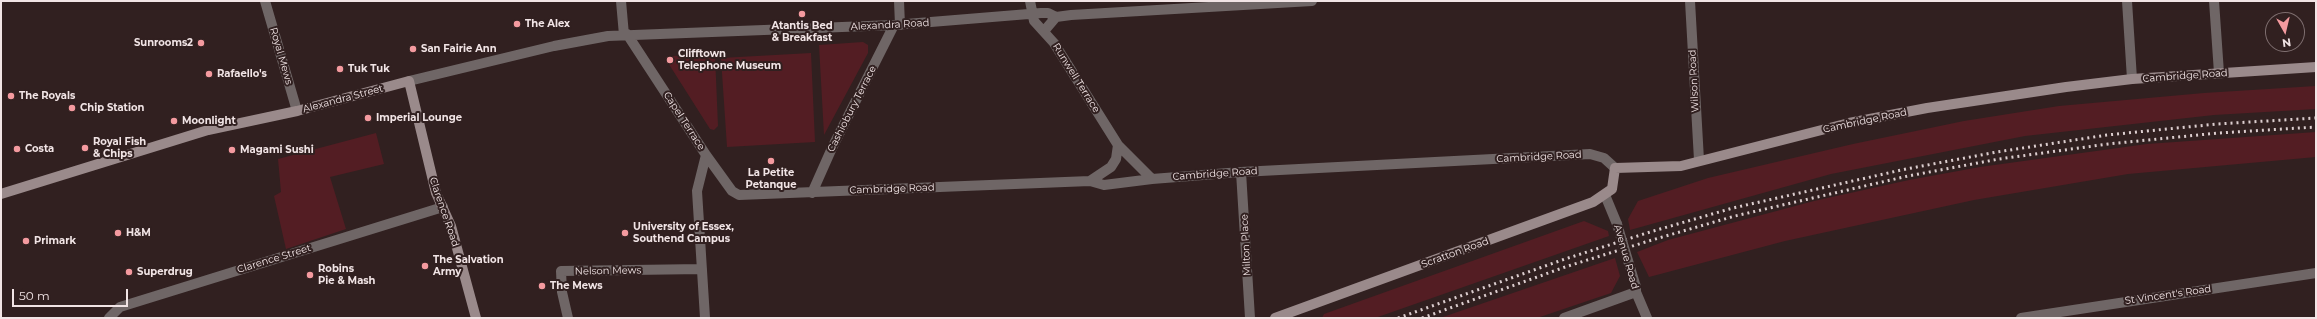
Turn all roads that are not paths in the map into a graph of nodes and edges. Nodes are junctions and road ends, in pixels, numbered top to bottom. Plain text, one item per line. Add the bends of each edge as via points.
1 (265, 1) edge
2 (621, 1) edge
3 (899, 1) edge
4 (1030, 1) edge
5 (1312, 1) edge
6 (1690, 1) edge
7 (2127, 1) edge
8 (2214, 1) edge
9 (1031, 14) junction
10 (1056, 17) junction
11 (897, 25) junction
12 (1045, 30) junction
13 (625, 35) junction
14 (2316, 67) edge
15 (2218, 73) junction
16 (2132, 79) junction
17 (409, 82) junction
18 (297, 110) junction
19 (1118, 145) junction
20 (706, 155) junction
21 (1699, 160) junction
22 (1615, 168) junction
23 (1242, 172) junction
24 (1152, 178) junction
25 (1090, 181) junction
26 (812, 192) junction
27 (1, 194) edge
28 (1605, 195) junction
29 (749, 196) joint
30 (442, 207) junction
31 (702, 269) junction
32 (2316, 273) edge
33 (1636, 288) junction
34 (109, 317) edge
35 (1280, 317) edge
36 (476, 318) edge
37 (568, 318) edge
38 (705, 318) edge
39 (1250, 318) edge
40 (1564, 318) edge
41 (1647, 318) edge
42 (2021, 318) edge

1 - 18 street, Royal Mews
2 - 13 street
3 - 11 street
4 - 9 street
5 - 10 street, Alexandra Road
6 - 21 street, Wilson Road
7 - 16 street
8 - 15 street
9 - 10 street, Alexandra Road via 1048,13
9 - 11 street, Alexandra Road
9 - 12 street, Runwell Terrace via 1034,21
10 - 12 street
11 - 13 street, Alexandra Road
11 - 26 street, Cashiobury Terrace via 832,148
12 - 19 street, Runwell Terrace
13 - 17 street, Alexandra Street via 554,46
13 - 20 street, Capel Terrace
14 - 15 street, Cambridge Road
15 - 16 street, Cambridge Road
16 - 21 street, Cambridge Road via 1927,108
17 - 18 street, Alexandra Street
17 - 30 street, Clarence Road via 436,193
18 - 27 street, Alexandra Street via 208,130
19 - 24 street, Runwell Terrace
19 - 25 street via 1116,159 1111,167
20 - 29 street, Capel Terrace via 732,191
20 - 31 street via 697,192
21 - 22 street, Cambridge Road via 1680,166
22 - 23 street, Cambridge Road via 1604,158 1590,154
22 - 28 street via 1612,188
23 - 24 street, Cambridge Road
23 - 39 street, Milton Place
24 - 25 street, Cambridge Road via 1104,185
25 - 26 street, Cambridge Road
26 - 29 street, Cambridge Road
28 - 33 street, Avenue Road, bridge via 1617,224
28 - 35 street, Scratton Road via 1593,202
30 - 34 street, Clarence Street via 120,307
30 - 36 street, Clarence Road via 451,226
31 - 37 street, Nelson Mews via 561,271 562,292
31 - 38 street
32 - 42 street, St Vincent's Road
33 - 40 street
33 - 41 street, Avenue Road

